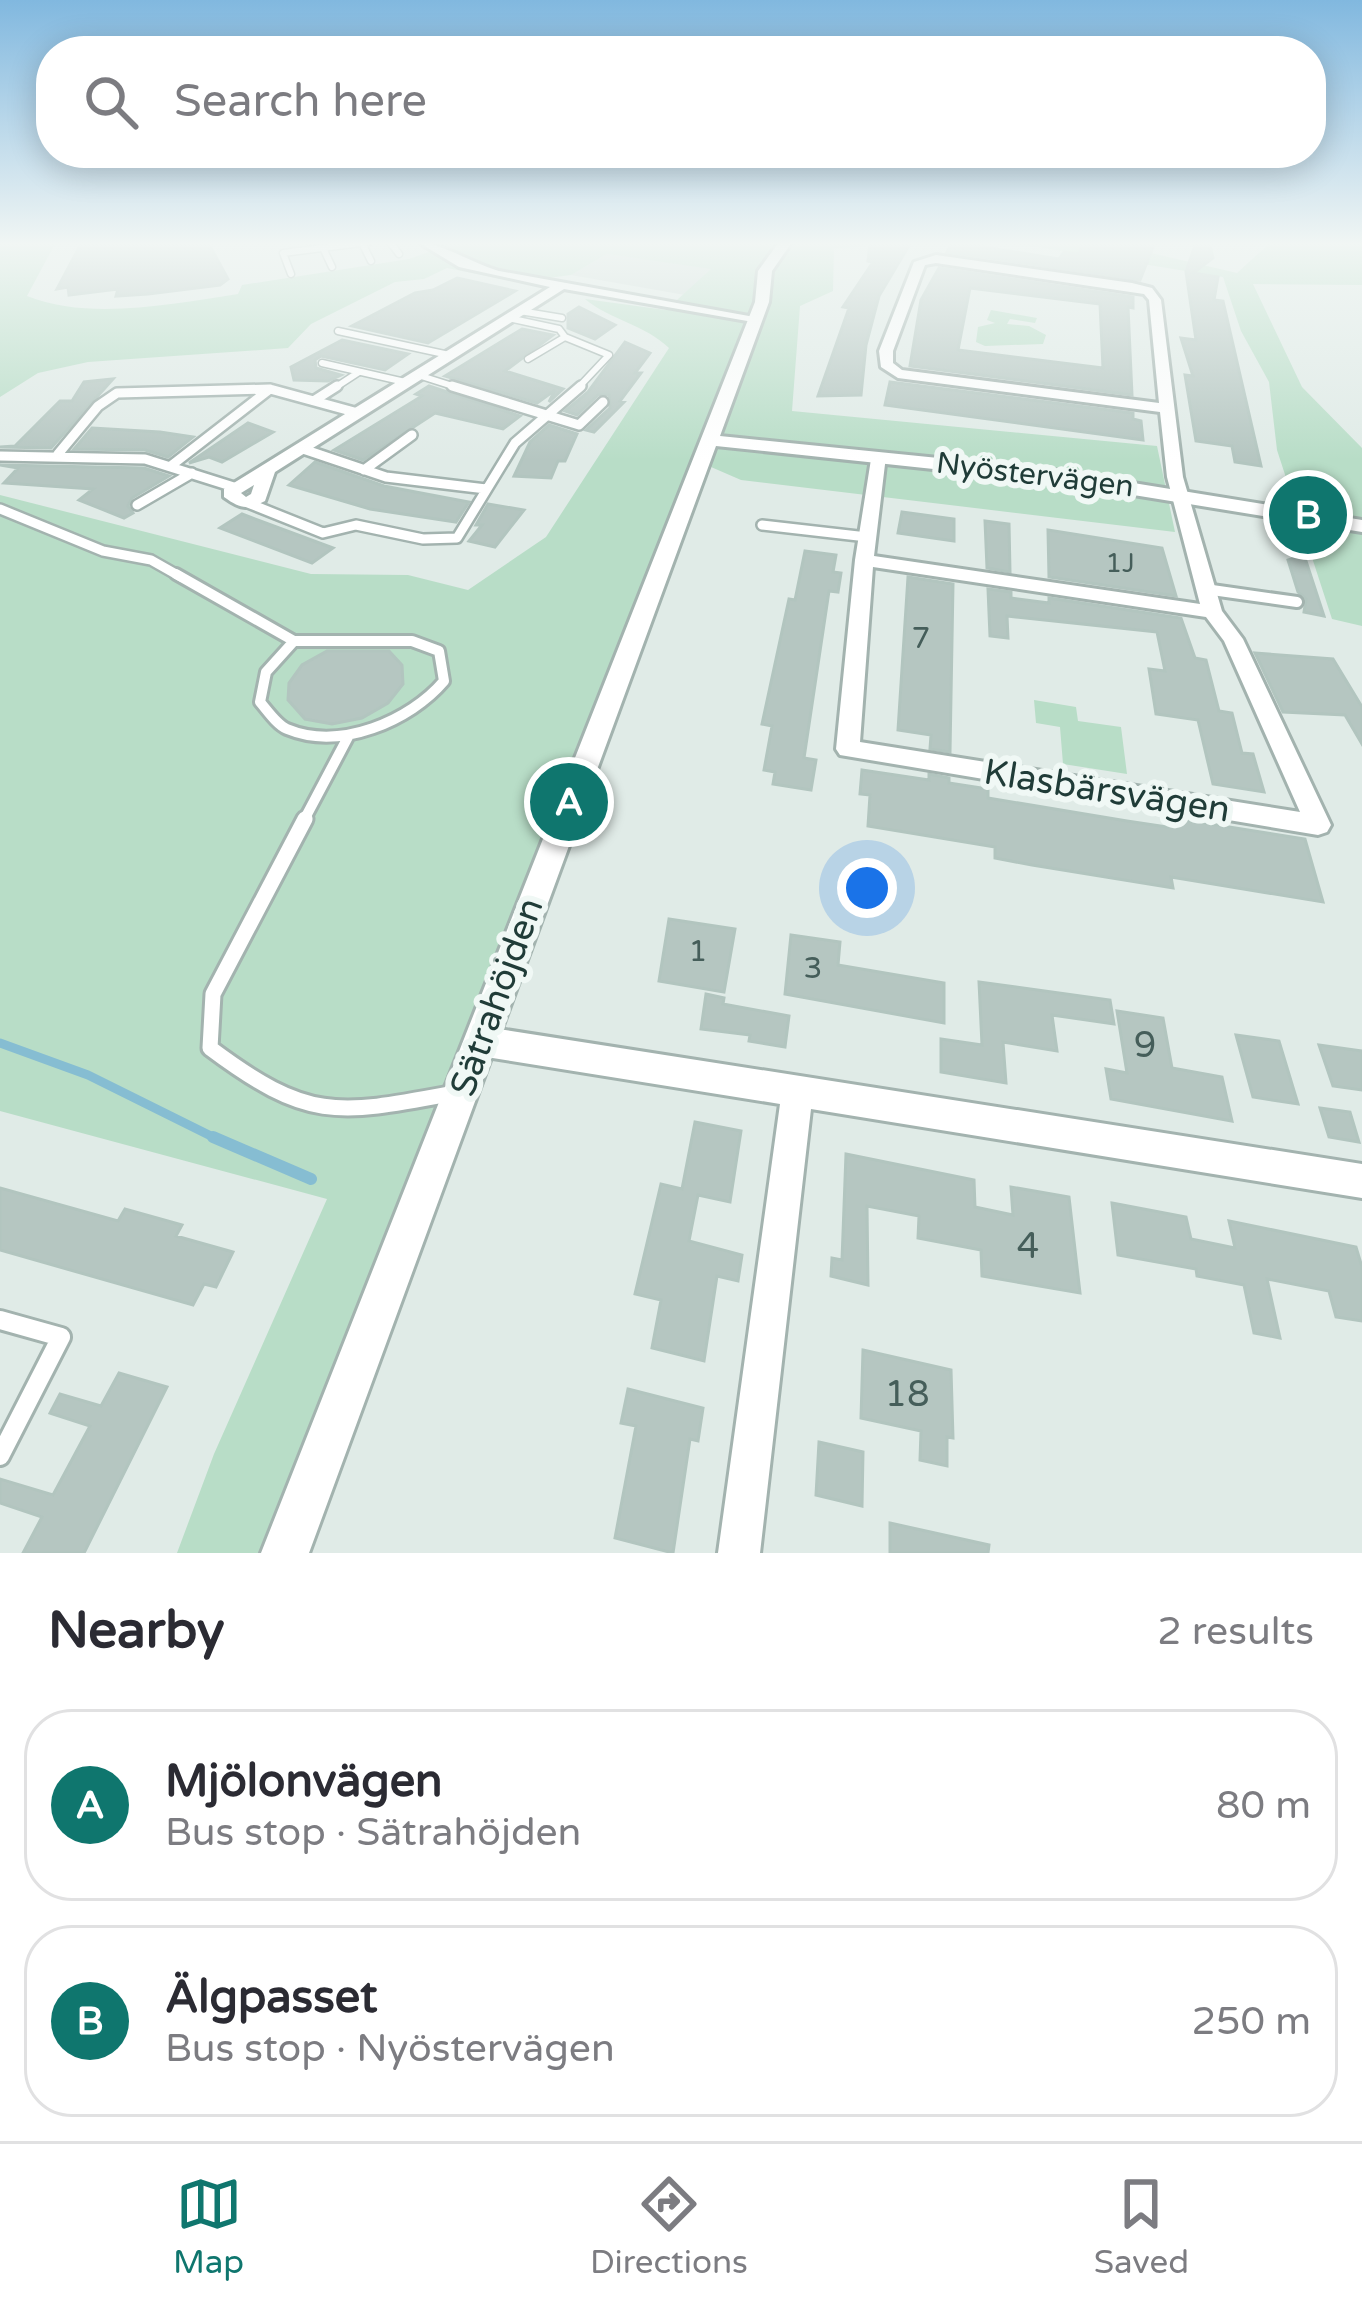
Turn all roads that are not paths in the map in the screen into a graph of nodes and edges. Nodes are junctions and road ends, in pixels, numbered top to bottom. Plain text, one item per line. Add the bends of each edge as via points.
1 (514, 314) edge
2 (515, 314) edge
3 (520, 314) edge
4 (731, 314) edge
5 (755, 314) edge
6 (900, 314) edge
7 (1156, 314) edge
8 (562, 318) dead end
9 (753, 318) junction
10 (338, 331) dead end
11 (565, 337) junction
12 (449, 356) junction
13 (528, 359) dead end
14 (322, 363) dead end
15 (360, 371) junction
16 (411, 379) junction
17 (270, 389) junction
18 (315, 400) junction
19 (603, 402) dead end
20 (1165, 408) junction
21 (358, 412) junction
22 (548, 416) junction
23 (412, 435) dead end
24 (707, 440) junction
25 (300, 448) junction
26 (58, 454) junction
27 (0, 456) edge
28 (878, 456) junction
29 (172, 465) junction
30 (267, 470) junction
31 (364, 470) junction
32 (192, 473) junction
33 (237, 488) junction
34 (486, 489) junction
35 (1180, 494) junction
36 (248, 503) junction
37 (137, 505) dead end
38 (0, 509) edge
39 (762, 525) dead end
40 (1362, 526) edge
41 (866, 549) junction
42 (1208, 600) junction
43 (1297, 602) dead end
44 (294, 641) junction
45 (348, 737) junction
46 (480, 1041) junction
47 (462, 1092) junction
48 (797, 1094) junction
49 (1362, 1181) edge
50 (0, 1320) edge
51 (0, 1456) edge
52 (285, 1553) edge
53 (739, 1553) edge

1 - 12 street
2 - 11 lane
3 - 8 lane
4 - 9 street
5 - 9 street, Sätrahöjden
6 - 20 street, Klasbärsvägen via 886,351 886,364 898,374
7 - 20 street, Klasbärsvägen
9 - 24 street, Sätrahöjden
10 - 12 lane
11 - 13 lane
11 - 22 lane via 609,355
12 - 16 street
14 - 15 lane
15 - 16 lane
15 - 18 lane
16 - 21 street
16 - 22 lane
17 - 18 lane
17 - 26 lane via 117,393
17 - 29 lane
18 - 21 lane
19 - 22 lane via 579,424
20 - 35 street, Klasbärsvägen
21 - 25 street
22 - 34 lane via 515,443
23 - 31 lane
24 - 28 street, Nyöstervägen
24 - 46 street, Sätrahöjden
25 - 30 street
25 - 31 lane
26 - 27 lane
26 - 29 lane
28 - 35 street, Nyöstervägen
28 - 41 street, Klasbärsvägen
29 - 32 lane
30 - 33 street
30 - 36 street via 259,497
31 - 34 lane
32 - 33 lane
32 - 37 lane
33 - 36 street via 233,499
34 - 36 lane via 457,538 443,542 368,525 323,533
35 - 40 street, Nyöstervägen
35 - 42 street, Klasbärsvägen
38 - 44 lane via 151,560
39 - 41 lane
41 - 42 street
41 - 42 street, Klasbärsvägen via 848,749 1318,825
42 - 43 lane
44 - 45 lane via 266,672 260,702 286,730
44 - 45 lane via 412,641 439,651 444,681 423,706
45 - 47 lane via 213,994 209,1048 302,1106 388,1106
46 - 47 street, Sätrahöjden
46 - 48 street
47 - 52 street, Sätrahöjden
48 - 49 street
48 - 53 street
50 - 51 lane via 61,1337

